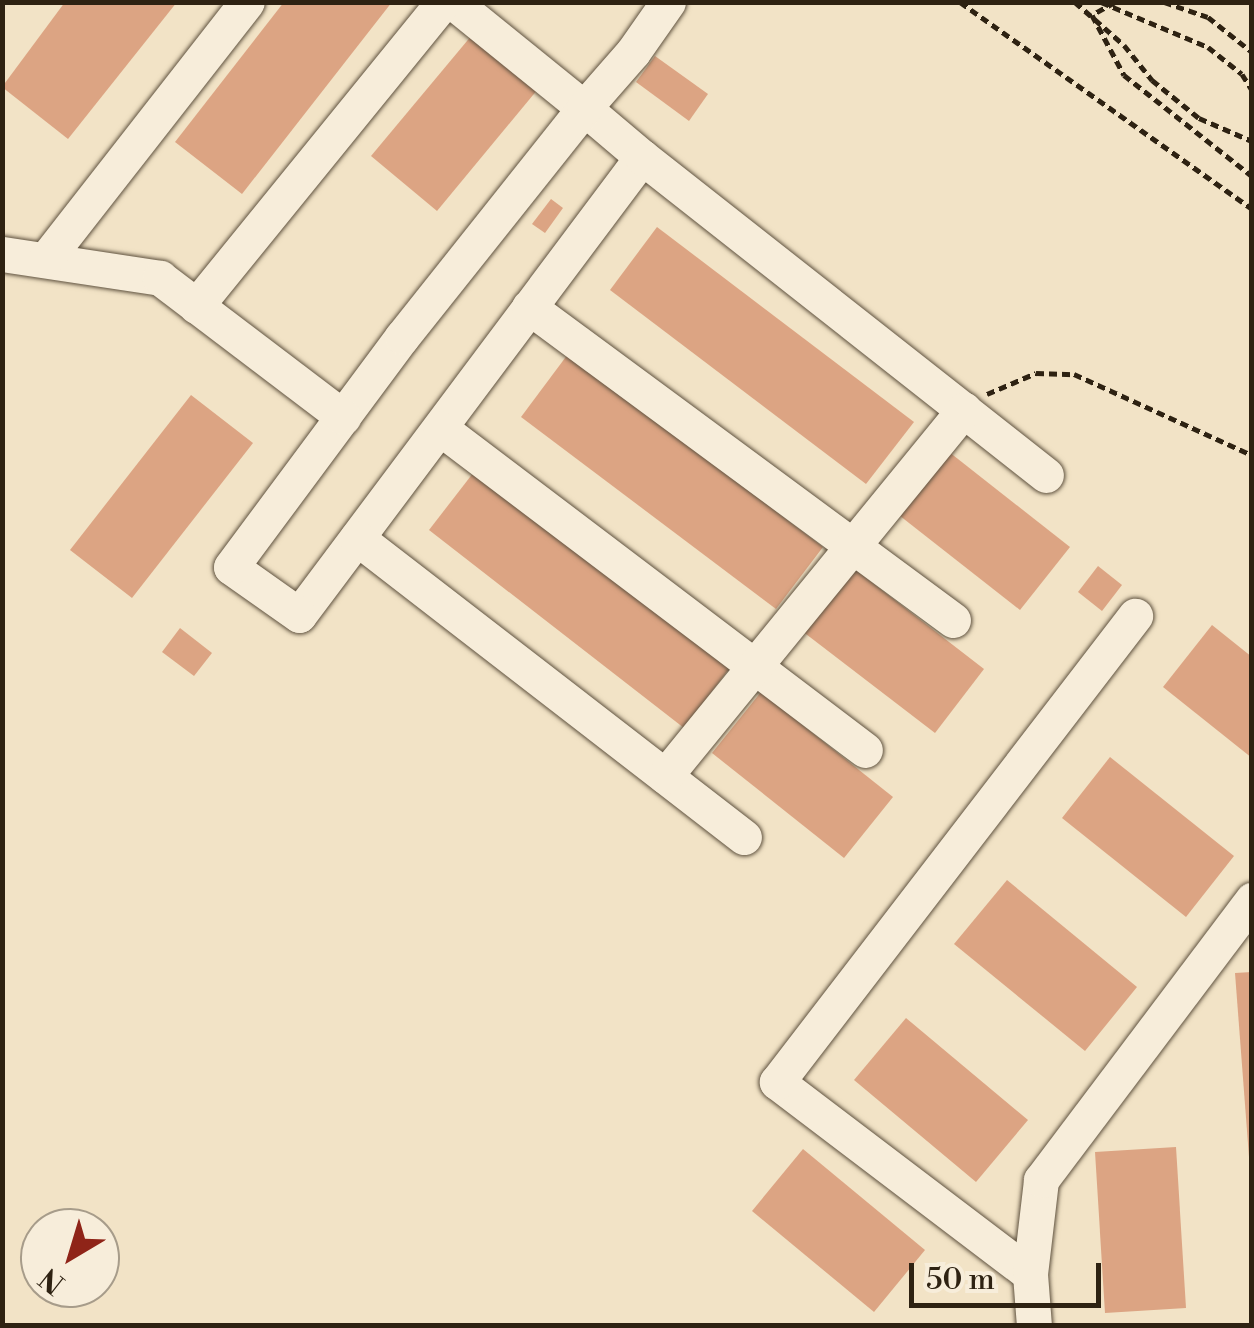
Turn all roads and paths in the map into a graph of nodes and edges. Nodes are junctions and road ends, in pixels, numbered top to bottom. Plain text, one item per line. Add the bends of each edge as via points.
1 (248, 2) edge
2 (442, 2) edge
3 (452, 2) edge
4 (668, 2) edge
5 (758, 2) edge
6 (791, 2) edge
7 (960, 2) edge
8 (1075, 2) edge
9 (1101, 2) edge
10 (1164, 2) edge
11 (1112, 4) edge
12 (1092, 16) junction
13 (1252, 52) edge
14 (1252, 90) edge
15 (584, 108) junction
16 (1252, 141) edge
17 (642, 157) junction
18 (1252, 176) edge
19 (1252, 209) edge
20 (2, 254) edge
21 (46, 259) junction
22 (196, 306) junction
23 (530, 308) junction
24 (964, 410) junction
25 (343, 417) junction
26 (440, 428) junction
27 (1252, 455) edge
28 (1046, 475) dead end
29 (357, 538) junction
30 (851, 545) junction
31 (1135, 616) dead end
32 (952, 620) dead end
33 (754, 666) junction
34 (865, 750) dead end
35 (665, 776) junction
36 (744, 836) dead end
37 (1252, 900) edge
38 (1030, 1274) junction
39 (1034, 1326) edge

1 - 21 street
2 - 22 street
3 - 15 street
4 - 15 street
5 - 6 path
7 - 19 path
8 - 12 path
9 - 11 path
10 - 13 path via 1208,17
11 - 12 path
11 - 14 path via 1208,47
12 - 16 path via 1199,118
12 - 18 path via 1124,76
15 - 17 street
15 - 25 street
17 - 23 street
17 - 24 street
20 - 21 street
21 - 22 street via 160,278
22 - 25 street
23 - 26 street
23 - 30 street
24 - 27 path via 1019,379 1064,372
24 - 28 street
24 - 30 street
25 - 29 street via 230,567 300,615
26 - 29 street
26 - 33 street
29 - 35 street
30 - 32 street
30 - 33 street
31 - 38 street via 777,1082
33 - 34 street
33 - 35 street
35 - 36 street
37 - 38 street via 1041,1180
38 - 39 street

